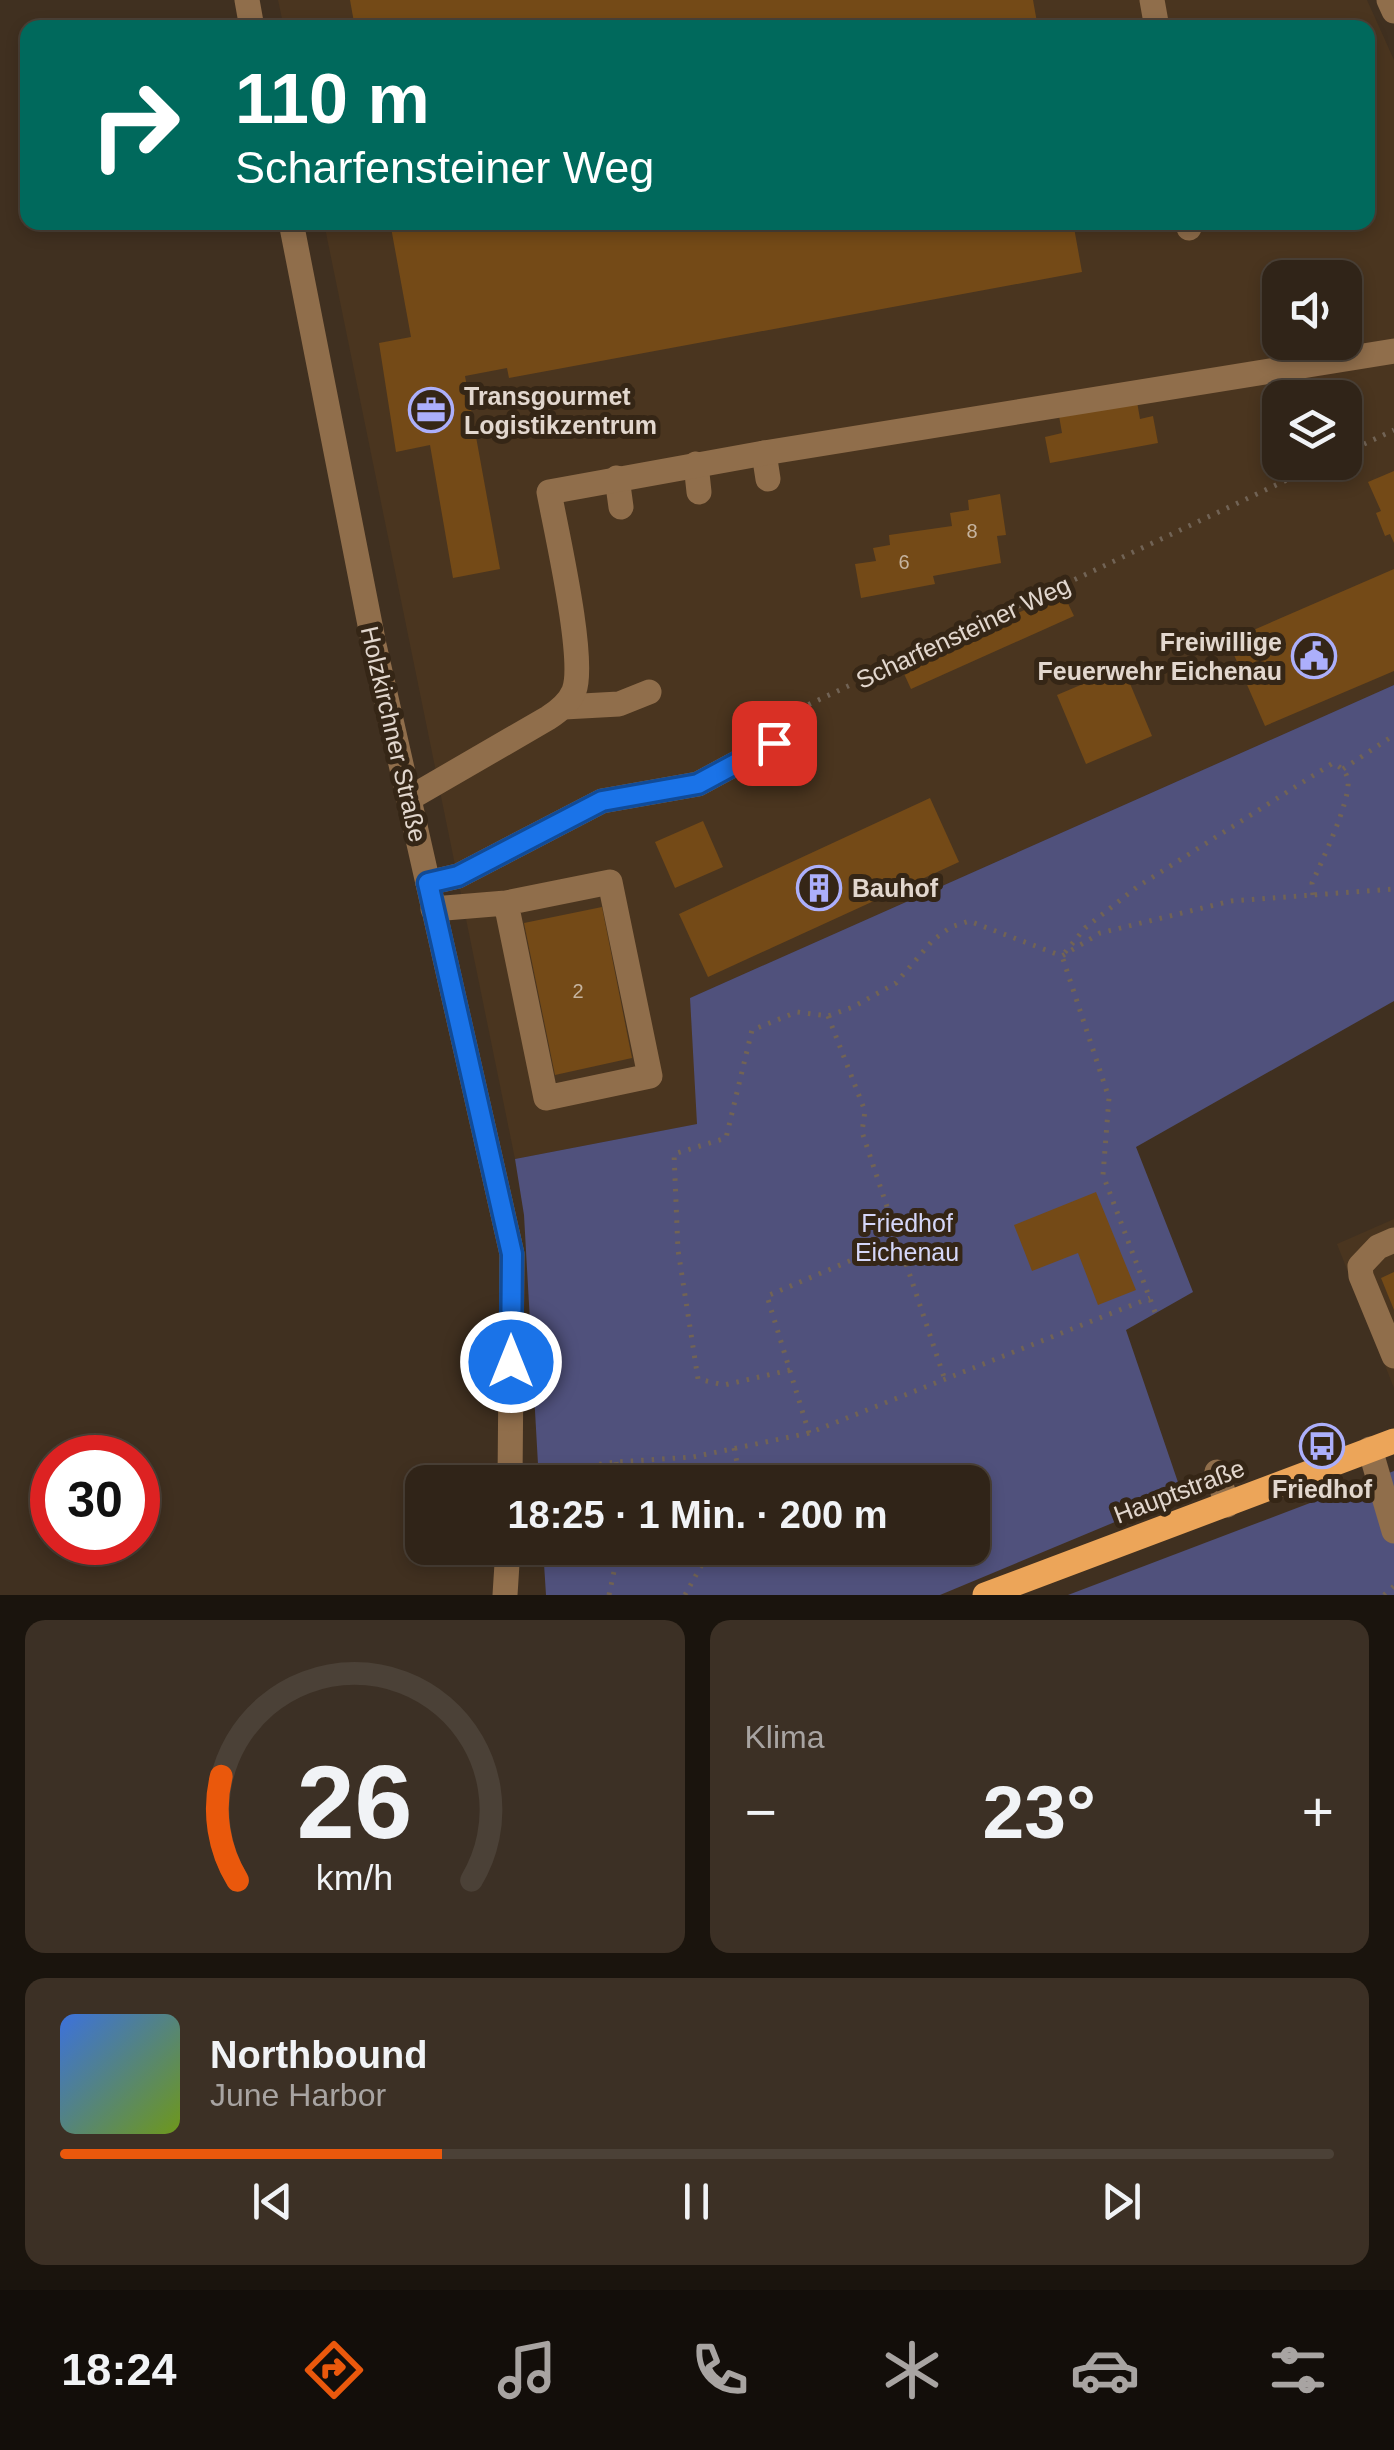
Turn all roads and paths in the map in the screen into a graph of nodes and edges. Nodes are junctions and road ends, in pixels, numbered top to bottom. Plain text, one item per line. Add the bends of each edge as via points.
1 (1389, 0) edge
2 (1394, 11) edge
3 (292, 230) edge
4 (1394, 351) edge
5 (1394, 430) edge
6 (1362, 445) edge
7 (764, 453) junction
8 (696, 464) junction
9 (617, 478) junction
10 (768, 480) dead end
11 (1288, 480) edge
12 (699, 492) dead end
13 (621, 508) dead end
14 (649, 692) dead end
15 (564, 707) junction
16 (769, 734) joint
17 (1394, 735) edge
18 (1343, 768) junction
19 (410, 798) junction
20 (1394, 889) edge
21 (430, 896) junction
22 (1313, 896) junction
23 (506, 903) junction
24 (1062, 956) junction
25 (828, 1016) junction
26 (899, 1240) junction
27 (1394, 1240) edge
28 (1150, 1298) junction
29 (1155, 1312) dead end
30 (1394, 1356) edge
31 (790, 1370) junction
32 (945, 1380) junction
33 (809, 1433) junction
34 (1382, 1445) edge
35 (734, 1448) junction
36 (616, 1462) junction
37 (510, 1465) edge
38 (595, 1465) edge
39 (616, 1465) edge
40 (738, 1465) edge
41 (1217, 1472) dead end
42 (1227, 1505) junction
43 (1394, 1531) edge
44 (507, 1565) edge
45 (615, 1565) edge
46 (702, 1565) edge
47 (1394, 1586) edge
48 (505, 1595) edge
49 (608, 1595) edge
50 (685, 1595) edge
51 (985, 1595) edge
52 (1384, 1595) edge

1 - 2 street
3 - 19 street, Holzkirchner Straße
4 - 7 street
5 - 6 path
7 - 8 street
7 - 10 street
8 - 9 street
8 - 12 street
9 - 13 street
9 - 15 street via 549,492 576,651 574,692
11 - 16 path, Scharfensteiner Weg
14 - 15 street via 619,704
15 - 19 street
16 - 21 street via 698,784 602,801
17 - 18 path
18 - 22 path via 1346,797 1312,883
18 - 24 path via 1332,764 1137,887 1085,928
19 - 21 street, Holzkirchner Straße
20 - 22 path
21 - 23 street
21 - 37 street, Holzkirchner Straße via 512,1254
22 - 24 path via 1232,900 1100,933
23 - 23 street via 546,1098 650,1076 610,882
24 - 25 path via 969,921 934,940 896,983
24 - 28 path via 1109,1098 1103,1175
25 - 26 path via 864,1112 862,1132
25 - 31 path via 797,1012 752,1030 726,1138 674,1154 678,1250 698,1379 724,1385
26 - 31 path via 768,1296
26 - 32 path
27 - 30 street via 1360,1266
28 - 29 path
28 - 32 path
31 - 33 path
32 - 33 path
33 - 35 path
34 - 42 main road, Hauptstraße
34 - 43 street
35 - 36 path
35 - 40 path
36 - 38 path
36 - 39 path
41 - 42 street
42 - 51 main road, Hauptstraße
44 - 48 street
45 - 49 path
46 - 50 path
47 - 52 path

